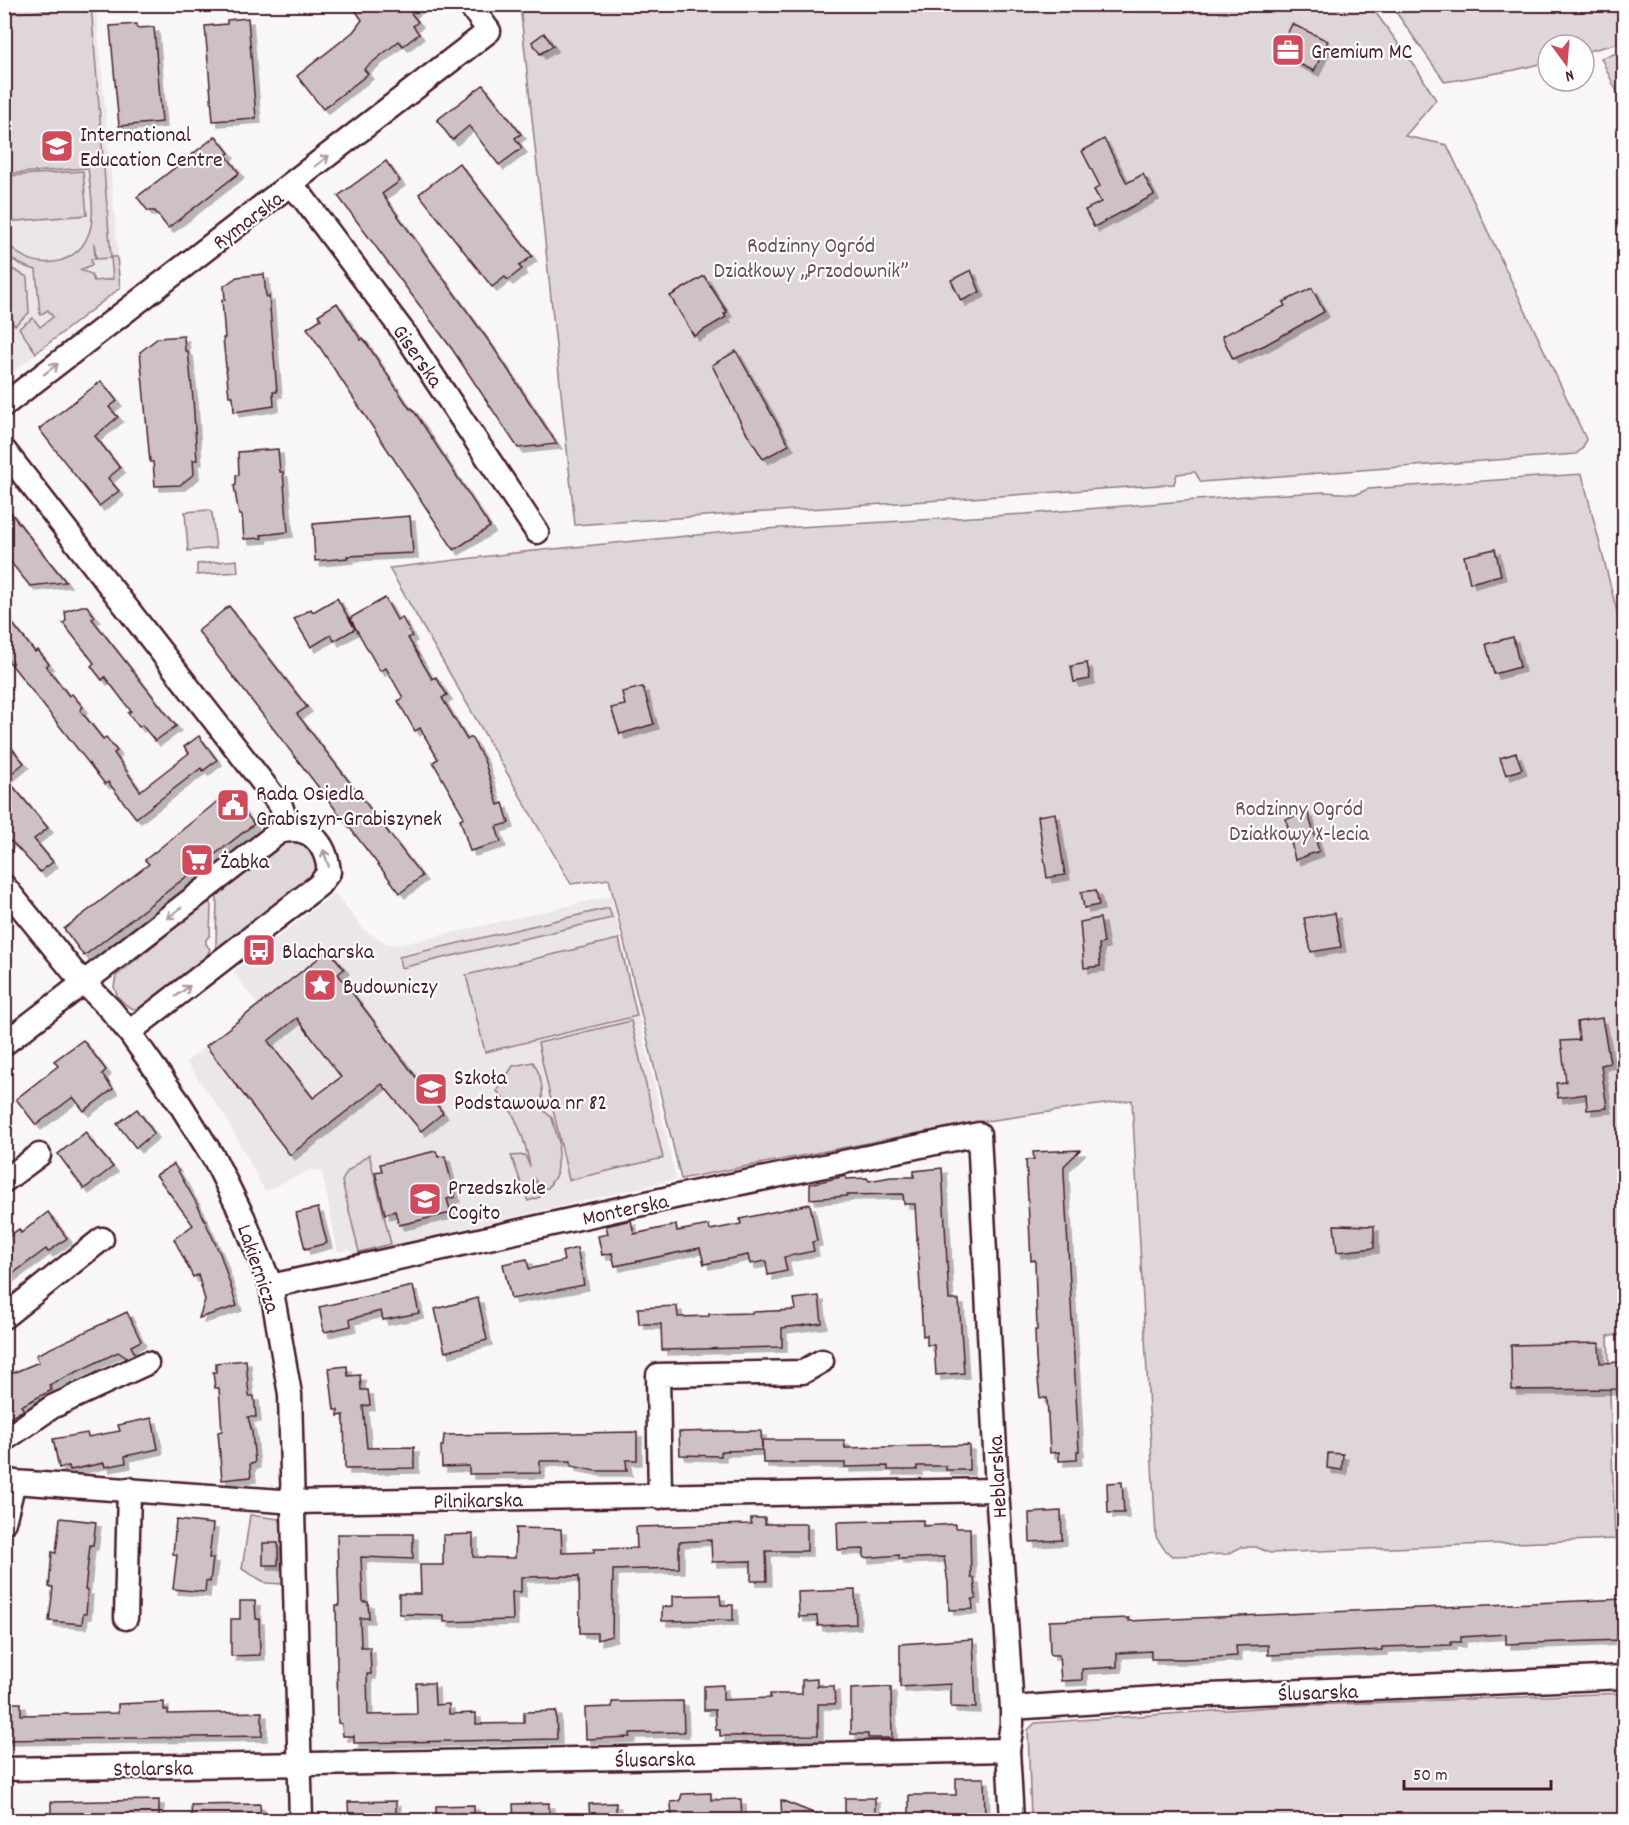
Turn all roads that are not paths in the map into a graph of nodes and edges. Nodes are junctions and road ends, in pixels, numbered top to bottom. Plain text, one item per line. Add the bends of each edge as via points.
1 (468, 4) edge
2 (291, 185) junction
3 (4, 405) edge
4 (4, 450) edge
5 (537, 532) dead end
6 (289, 829) junction
7 (4, 886) edge
8 (83, 984) junction
9 (129, 1032) junction
10 (4, 1044) edge
11 (979, 1134) joint
12 (39, 1155) dead end
13 (4, 1181) edge
14 (102, 1239) dead end
15 (271, 1286) junction
16 (4, 1317) edge
17 (822, 1361) dead end
18 (147, 1363) dead end
19 (4, 1440) edge
20 (9, 1481) edge
21 (129, 1489) junction
22 (997, 1490) junction
23 (660, 1497) junction
24 (295, 1502) junction
25 (4, 1522) edge
26 (126, 1618) dead end
27 (1624, 1677) edge
28 (1012, 1708) junction
29 (1008, 1750) junction
30 (301, 1764) junction
31 (4, 1769) edge
32 (301, 1821) edge
33 (1012, 1821) edge

2 -> 1 street, Rymarska via 489,31
3 -> 2 street, Rymarska
2 - 5 street, Giserska via 405,334
4 - 6 street via 281,806
6 -> 8 street via 279,832
9 -> 6 street via 327,877 328,855 315,838 299,829
7 - 8 street, Lakiernicza
8 - 9 street, Lakiernicza
8 - 10 street
9 - 15 street, Lakiernicza via 214,1160
11 - 15 street, Monterska
11 - 22 street, Heblarska
12 - 13 street
14 - 16 street
15 - 24 street, Lakiernicza via 290,1394
17 - 23 street via 803,1372 658,1375
18 - 19 street via 52,1407
20 - 21 street, Pilnikarska
20 - 25 street
21 - 24 street, Pilnikarska
21 - 26 street
22 - 23 street, Pilnikarska
22 - 28 street, Heblarska
23 - 24 street, Pilnikarska
24 - 30 street, Lakiernicza
27 - 28 street, Ślusarska
28 - 29 street, Heblarska
29 - 30 street, Ślusarska
29 - 33 street, Heblarska
30 - 31 street, Stolarska
30 - 32 street, Lakiernicza

